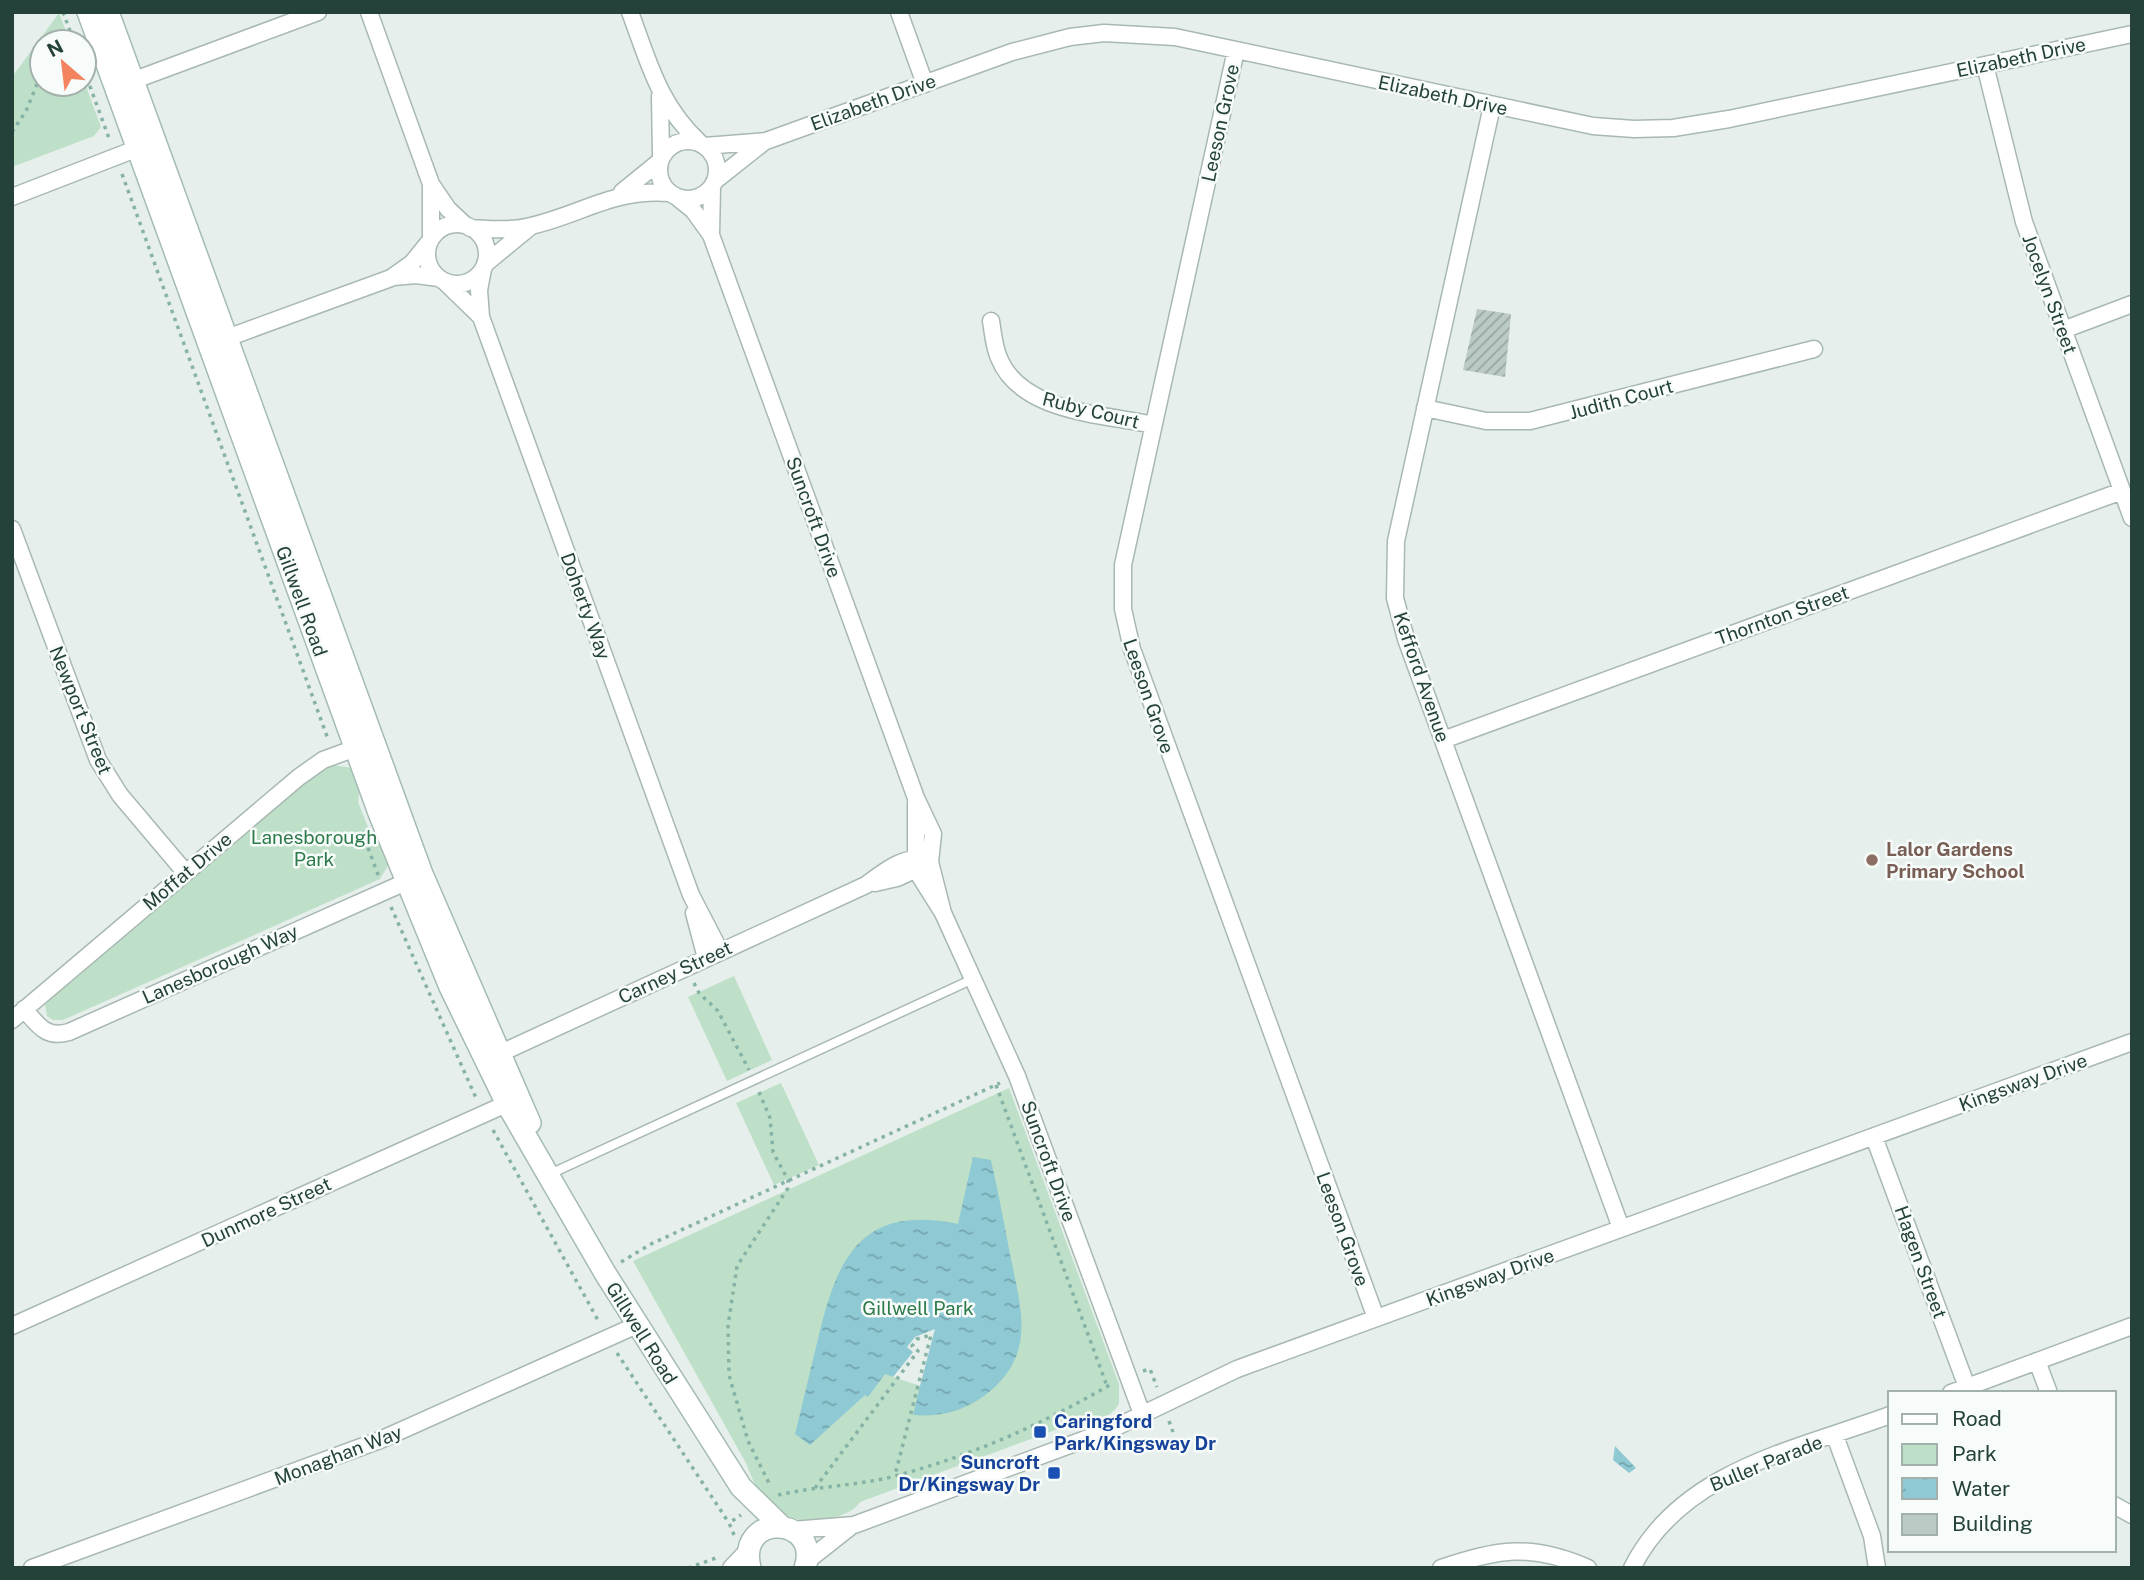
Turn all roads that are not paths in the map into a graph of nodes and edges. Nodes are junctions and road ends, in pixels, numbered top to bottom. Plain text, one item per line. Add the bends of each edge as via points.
1 (88, 12) edge
2 (108, 12) edge
3 (318, 12) edge
4 (369, 12) edge
5 (630, 12) edge
6 (899, 12) edge
7 (2132, 34) edge
8 (1236, 50) junction
9 (1985, 65) junction
10 (132, 81) junction
11 (925, 84) junction
12 (660, 95) junction
13 (1492, 106) junction
14 (766, 141) junction
15 (703, 144) junction
16 (147, 145) junction
17 (660, 159) junction
18 (714, 183) junction
19 (431, 184) junction
20 (617, 195) junction
21 (673, 195) junction
22 (12, 197) edge
23 (468, 226) junction
24 (530, 227) junction
25 (711, 235) junction
26 (430, 240) junction
27 (484, 267) junction
28 (391, 278) junction
29 (442, 280) junction
30 (2132, 304) edge
31 (481, 317) junction
32 (991, 321) dead end
33 (2063, 330) junction
34 (218, 342) junction
35 (1815, 349) dead end
36 (1425, 408) junction
37 (1153, 425) junction
38 (2122, 491) junction
39 (2132, 518) edge
40 (12, 529) edge
41 (1443, 740) junction
42 (365, 745) junction
43 (920, 863) junction
44 (185, 872) junction
45 (414, 878) junction
46 (713, 954) junction
47 (973, 979) junction
48 (18, 1015) edge
49 (2132, 1042) edge
50 (493, 1057) junction
51 (514, 1101) junction
52 (1874, 1137) junction
53 (550, 1174) junction
54 (1621, 1228) junction
55 (1376, 1318) junction
56 (637, 1325) junction
57 (12, 1326) edge
58 (2132, 1326) edge
59 (2037, 1361) junction
60 (1967, 1387) junction
61 (1956, 1391) edge
62 (2048, 1391) edge
63 (1142, 1414) junction
64 (1888, 1416) edge
65 (1835, 1436) junction
66 (741, 1488) junction
67 (2116, 1506) edge
68 (2132, 1515) edge
69 (854, 1525) junction
70 (787, 1528) junction
71 (750, 1553) edge
72 (806, 1564) edge
73 (32, 1568) edge
74 (731, 1568) edge
75 (1441, 1568) edge
76 (1588, 1568) edge
77 (1632, 1568) edge
78 (1877, 1568) edge

1 - 16 street, Gillwell Road
2 - 10 street, Gillwell Road
3 - 10 street
4 - 19 street
5 - 12 street
6 - 11 street
7 - 9 street, Elizabeth Drive
8 - 11 street, Elizabeth Drive via 1175,37 1104,33 1041,43
8 - 13 street, Elizabeth Drive
8 - 37 street, Leeson Grove
9 - 13 street, Elizabeth Drive via 1673,128 1594,126
9 - 33 street, Jocelyn Street via 2014,191
10 - 16 street, Gillwell Road
11 - 14 street, Elizabeth Drive
12 - 15 street via 679,124
12 - 17 street
13 - 36 street, Kefford Avenue
14 - 15 street, Elizabeth Drive
14 - 18 street, Elizabeth Drive
15 - 17 street via 682,140
15 - 18 street via 716,161
16 - 22 street
16 - 34 street, Gillwell Road
17 - 20 street
17 - 21 street via 660,179
18 - 21 street via 697,198
18 - 25 street, Suncroft Drive
19 - 23 street via 448,209
19 - 26 street
20 - 21 street via 648,191
20 - 24 street
21 - 25 street, Suncroft Drive via 693,210
23 - 24 street
23 - 26 street via 446,226
23 - 27 street via 483,239
24 - 27 street
25 - 43 street, Suncroft Drive via 916,798
26 - 28 street via 412,263
26 - 29 street via 429,266
27 - 29 street via 466,282
27 - 31 street, Doherty Way via 479,290
28 - 29 street via 416,275
28 - 34 street
29 - 31 street, Doherty Way
30 - 33 street
31 - 46 street, Doherty Way
32 - 37 street, Ruby Court via 999,358 1014,382 1027,392 1064,406
33 - 38 street, Jocelyn Street
34 - 42 street, Gillwell Road
35 - 36 street, Judith Court via 1530,421 1486,421
36 - 41 street, Kefford Avenue via 1396,541 1394,575 1400,620
37 - 55 street, Leeson Grove via 1123,565 1126,629
38 - 39 street, Jocelyn Street
38 - 41 street, Thornton Street
40 - 44 street, Newport Street via 98,760 120,796
41 - 54 street, Kefford Avenue
42 - 44 street, Moffat Drive via 307,771
42 - 45 street, Gillwell Road
43 - 46 street, Carney Street
43 - 47 street, Suncroft Drive
44 - 48 street, Moffat Drive
45 - 48 street, Lanesborough Way via 69,1032 46,1033
45 - 50 street, Gillwell Road
46 - 50 street, Carney Street
47 - 53 lane
47 - 63 street, Suncroft Drive via 1017,1076
49 - 52 street, Kingsway Drive
50 - 51 street, Gillwell Road
51 - 53 street, Gillwell Road
51 - 57 street, Dunmore Street
52 - 54 street, Kingsway Drive
52 - 60 street, Hagen Street
53 - 56 street, Gillwell Road
54 - 55 street, Kingsway Drive
55 - 63 street, Kingsway Drive via 1237,1369
56 - 66 street, Gillwell Road
56 - 73 street, Monaghan Way via 380,1440
58 - 59 street
59 - 60 street
59 - 62 street
60 - 61 street
63 - 69 street, Kingsway Drive via 1081,1442
64 - 65 street, Buller Parade
65 - 77 street, Buller Parade via 1712,1482 1673,1511
65 - 78 street via 1872,1536
66 - 70 street, Gillwell Road
66 - 71 street, Gillwell Road
67 - 68 street
69 - 70 street, Kingsway Drive
69 - 72 street, Kingsway Drive
70 - 71 street via 764,1530
70 - 72 street, Gillwell Road via 805,1543
71 - 74 street
75 - 76 street via 1482,1554 1514,1550 1553,1555

